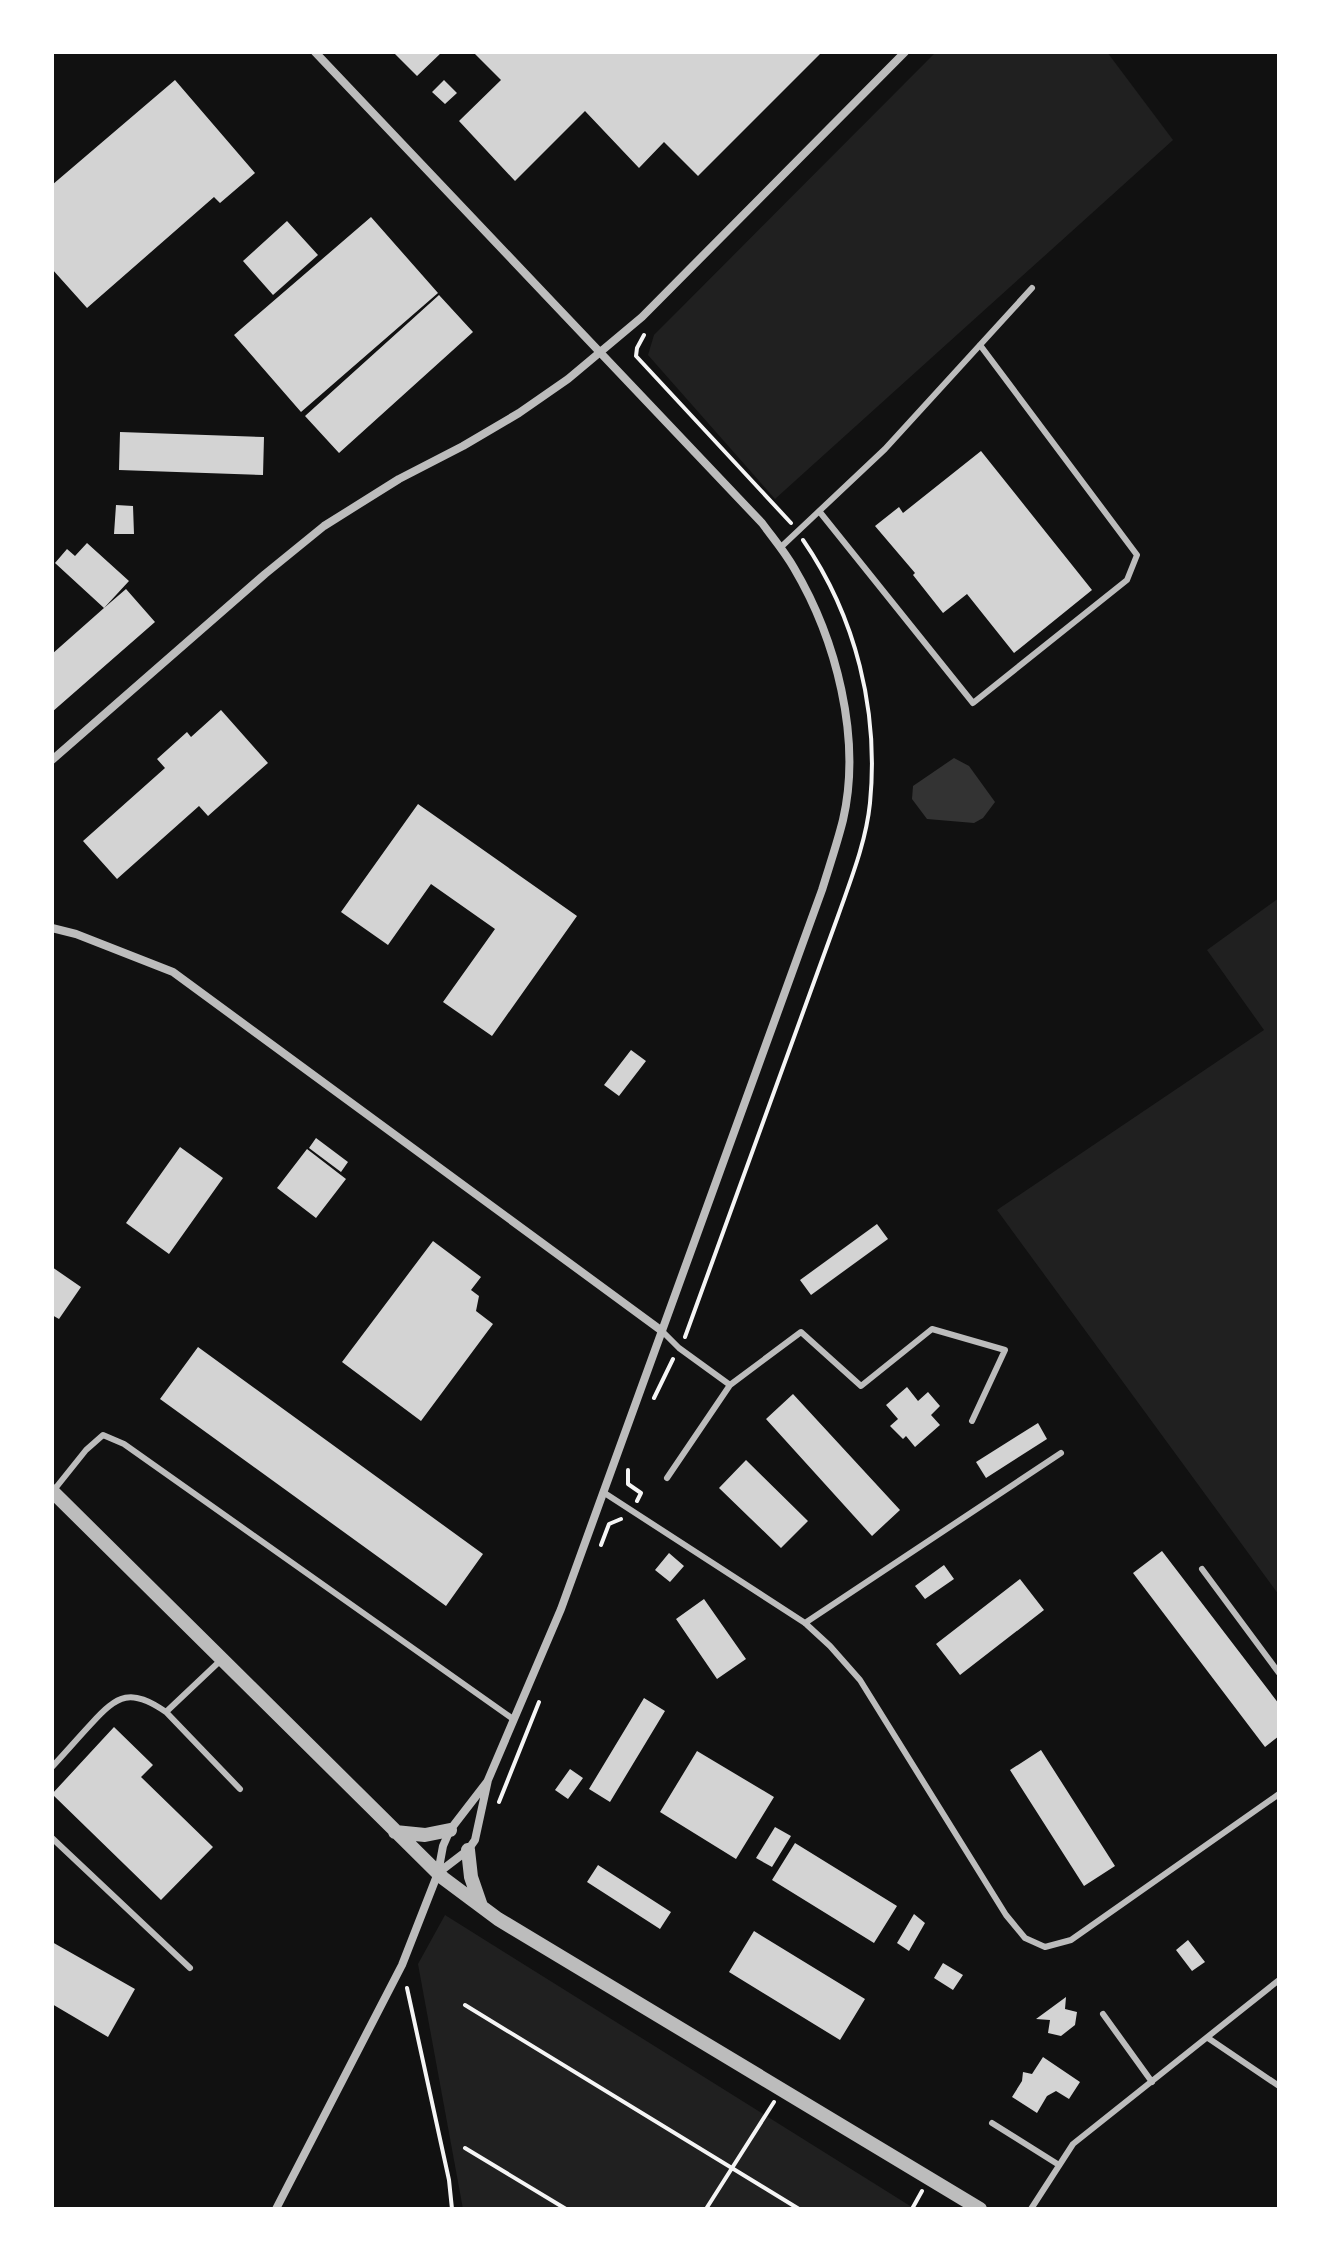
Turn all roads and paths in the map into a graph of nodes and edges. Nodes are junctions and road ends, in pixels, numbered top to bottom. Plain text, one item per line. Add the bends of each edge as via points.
1 (315, 52) edge
2 (905, 52) edge
3 (1032, 288) dead end
4 (652, 327) dead end
5 (980, 345) junction
6 (600, 353) junction
7 (819, 511) junction
8 (797, 532) junction
9 (780, 548) junction
10 (52, 760) edge
11 (52, 928) edge
12 (662, 1331) junction
13 (679, 1348) junction
14 (730, 1385) junction
15 (653, 1399) dead end
16 (972, 1421) dead end
17 (1061, 1453) dead end
18 (633, 1457) dead end
19 (667, 1478) dead end
20 (52, 1492) edge
21 (603, 1492) junction
22 (632, 1510) junction
23 (598, 1553) dead end
24 (1202, 1569) dead end
25 (805, 1623) junction
26 (223, 1658) junction
27 (1279, 1673) edge
28 (540, 1697) dead end
29 (166, 1712) junction
30 (513, 1719) junction
31 (52, 1767) edge
32 (488, 1780) junction
33 (240, 1789) dead end
34 (1279, 1794) edge
35 (497, 1808) dead end
36 (450, 1830) junction
37 (395, 1832) junction
38 (52, 1838) edge
39 (468, 1850) junction
40 (438, 1873) junction
41 (481, 1906) junction
42 (402, 1965) junction
43 (190, 1968) dead end
44 (1279, 1980) edge
45 (465, 2005) dead end
46 (1103, 2014) dead end
47 (1208, 2038) junction
48 (1152, 2082) junction
49 (1279, 2086) edge
50 (782, 2089) junction
51 (992, 2123) dead end
52 (465, 2148) dead end
53 (1059, 2165) junction
54 (732, 2169) junction
55 (276, 2209) edge
56 (452, 2209) edge
57 (566, 2209) edge
58 (706, 2209) edge
59 (799, 2209) edge
60 (980, 2209) edge
61 (1031, 2209) edge

1 - 6 street
2 - 6 street
3 - 5 lane
4 - 8 path via 641,338 636,356
5 - 7 lane via 885,449
5 - 7 lane via 1137,555 1127,580 973,703
6 - 9 street
6 - 10 street via 519,413 385,486 324,526
7 - 8 lane
8 - 9 lane
8 - 13 path via 835,595 853,639 869,703 870,805 838,916
9 - 12 street via 821,620 837,666 846,721 844,818
11 - 12 street via 173,972
12 - 13 lane
12 - 21 street
13 - 14 lane
13 - 15 path
14 - 16 lane via 801,1332 861,1386 932,1329 1005,1350
14 - 19 lane
17 - 25 lane
18 - 22 path via 627,1480 641,1493
20 - 26 street
20 - 30 lane via 103,1435 124,1444
21 - 22 lane
21 - 30 street via 561,1609
22 - 23 path via 629,1519 609,1524
22 - 25 lane
24 - 27 lane
25 - 34 lane via 860,1680 1006,1915 1025,1938 1045,1947 1071,1940
26 - 29 lane
26 - 37 street
28 - 35 path
29 - 31 lane via 128,1697 111,1702
29 - 33 lane
30 - 32 street
32 - 36 street
32 - 39 street via 481,1824
36 - 37 street via 425,1835
36 - 40 street
37 - 40 street
38 - 43 lane
39 - 40 street
39 - 41 street
40 - 41 street
40 - 42 street
41 - 50 street
42 - 55 street
42 - 56 path
44 - 47 lane
45 - 54 path
46 - 48 lane
47 - 48 lane
47 - 49 lane
48 - 53 lane via 1073,2144
50 - 54 path
50 - 60 street
51 - 53 lane
52 - 57 path
53 - 61 lane
54 - 58 path
54 - 59 path

